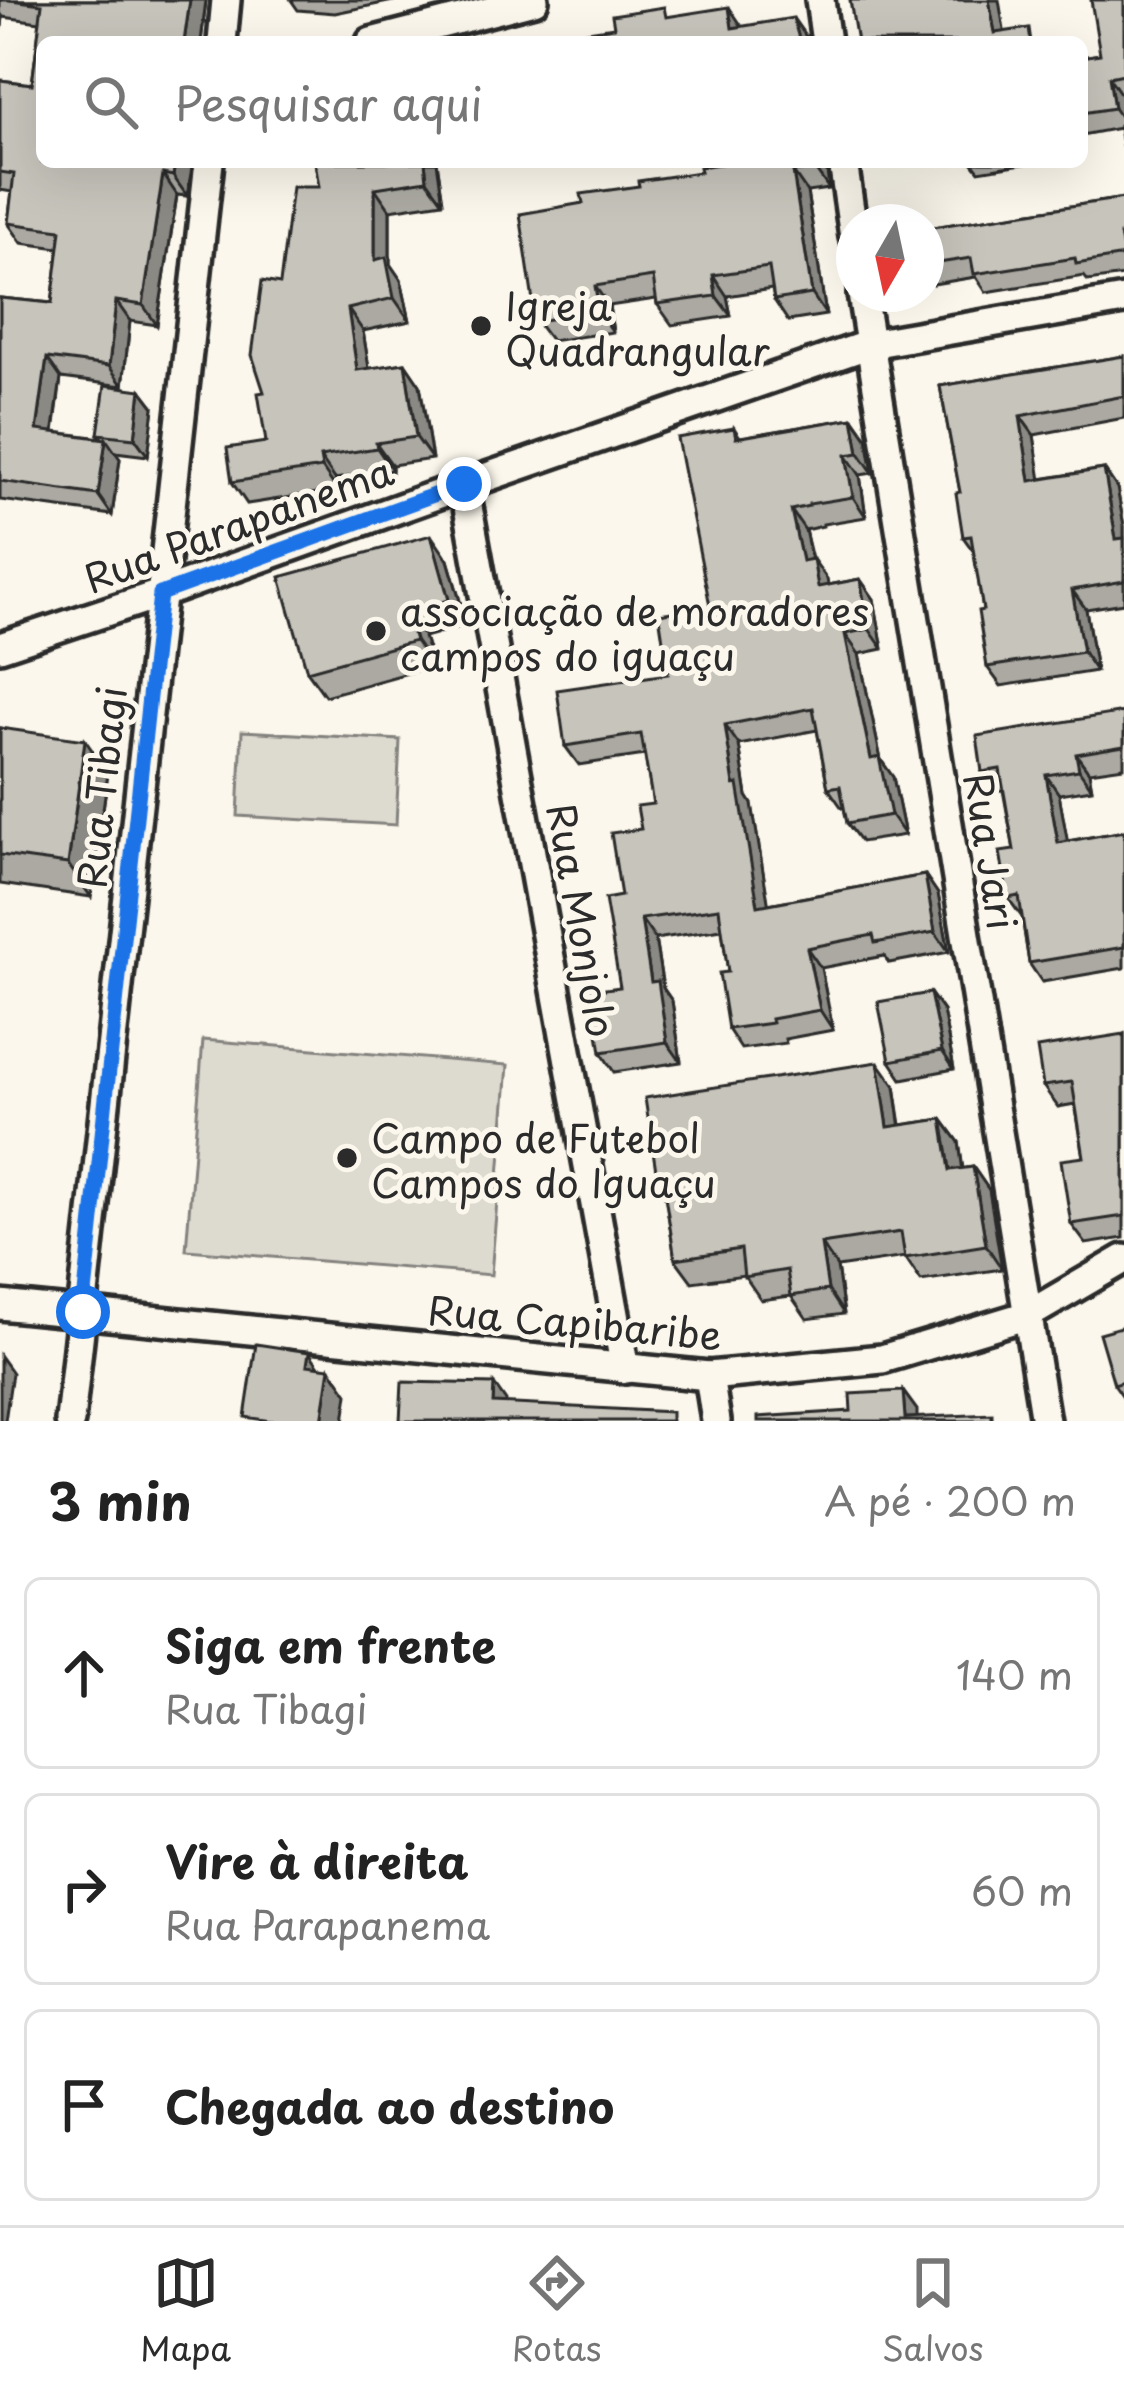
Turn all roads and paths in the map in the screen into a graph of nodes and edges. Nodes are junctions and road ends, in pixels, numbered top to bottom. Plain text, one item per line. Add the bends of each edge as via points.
1 (226, 0) edge
2 (534, 0) edge
3 (820, 0) edge
4 (223, 36) edge
5 (394, 36) edge
6 (825, 36) edge
7 (207, 168) edge
8 (844, 168) edge
9 (849, 204) edge
10 (1124, 300) edge
11 (865, 312) edge
12 (870, 344) junction
13 (464, 484) junction
14 (160, 594) junction
15 (0, 647) edge
16 (1124, 1259) edge
17 (0, 1305) edge
18 (83, 1312) junction
19 (1028, 1315) junction
20 (625, 1369) junction
21 (709, 1376) junction
22 (70, 1421) edge
23 (716, 1421) edge
24 (1046, 1421) edge

1 - 4 street
2 - 5 street
3 - 6 street
7 - 14 street, Rua Tibagi
8 - 9 street
10 - 12 street, Rua Parapanema
11 - 12 street, Rua Jari
12 - 13 street, Rua Parapanema
12 - 19 street, Rua Jari
13 - 14 street, Rua Parapanema
13 - 20 street, Rua Monjolo
14 - 15 street, Rua Parapanema
14 - 18 street, Rua Tibagi
16 - 19 street, Rua Capibaribe
17 - 18 street, Rua Capibaribe
18 - 20 street, Rua Capibaribe
18 - 22 street, Rua Tibagi
19 - 21 street, Rua Capibaribe via 882,1359
19 - 24 street, Rua Jari
20 - 21 street, Rua Capibaribe
21 - 23 street

